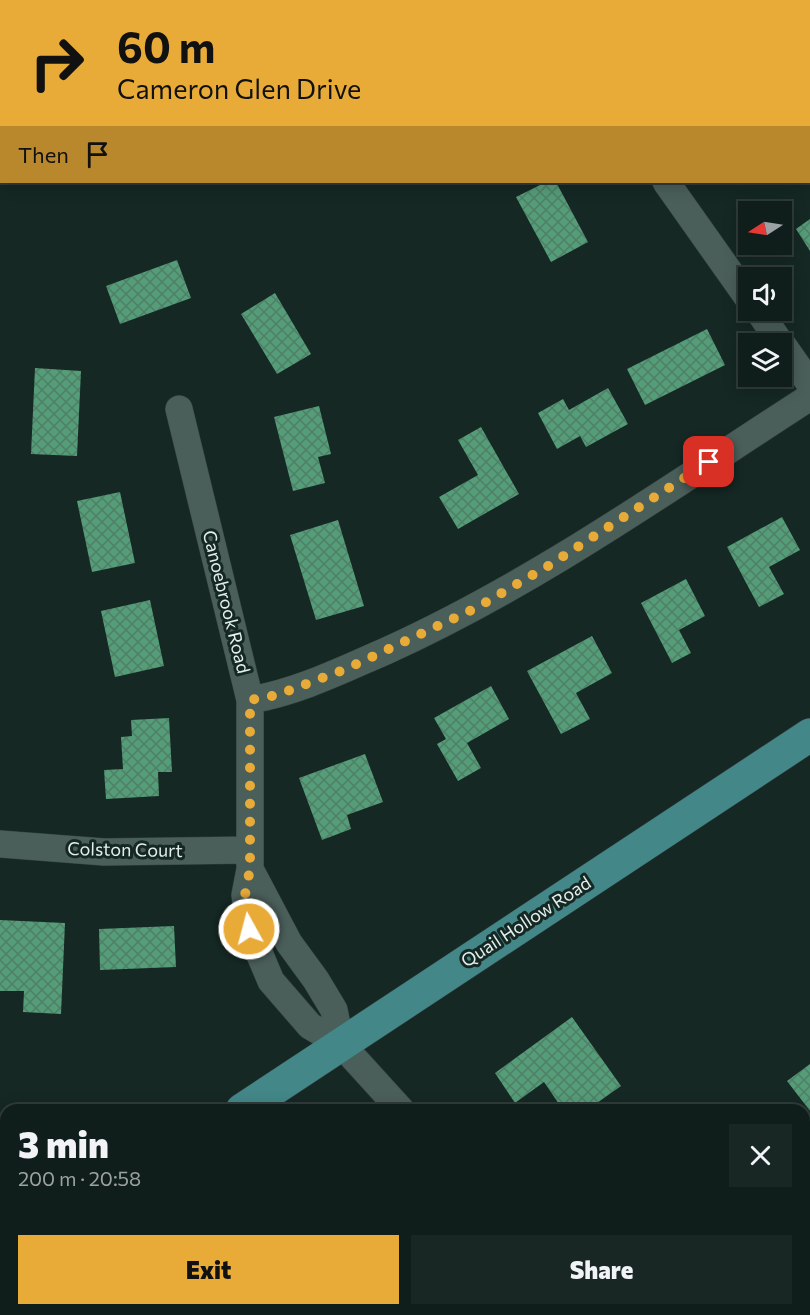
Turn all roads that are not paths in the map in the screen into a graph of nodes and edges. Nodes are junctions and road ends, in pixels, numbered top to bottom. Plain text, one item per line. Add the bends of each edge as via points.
1 (667, 183) edge
2 (738, 284) edge
3 (792, 359) edge
4 (810, 384) edge
5 (810, 397) edge
6 (179, 409) dead end
7 (250, 700) junction
8 (810, 735) edge
9 (0, 844) edge
10 (250, 859) junction
11 (341, 1044) junction
12 (251, 1104) edge
13 (396, 1104) edge

1 - 2 street
3 - 4 street
5 - 7 street via 476,608 346,669 277,695
6 - 7 street, Canoebrook Road
7 - 10 street, Canoebrook Road
8 - 11 main road, Quail Hollow Road
9 - 10 street, Colston Court
10 - 11 street, Canoebrook Road via 289,943 334,1010
10 - 11 street, Canoebrook Road via 245,895 249,929 271,981 310,1026
11 - 12 main road, Quail Hollow Road
11 - 13 street, Canoebrook Road

